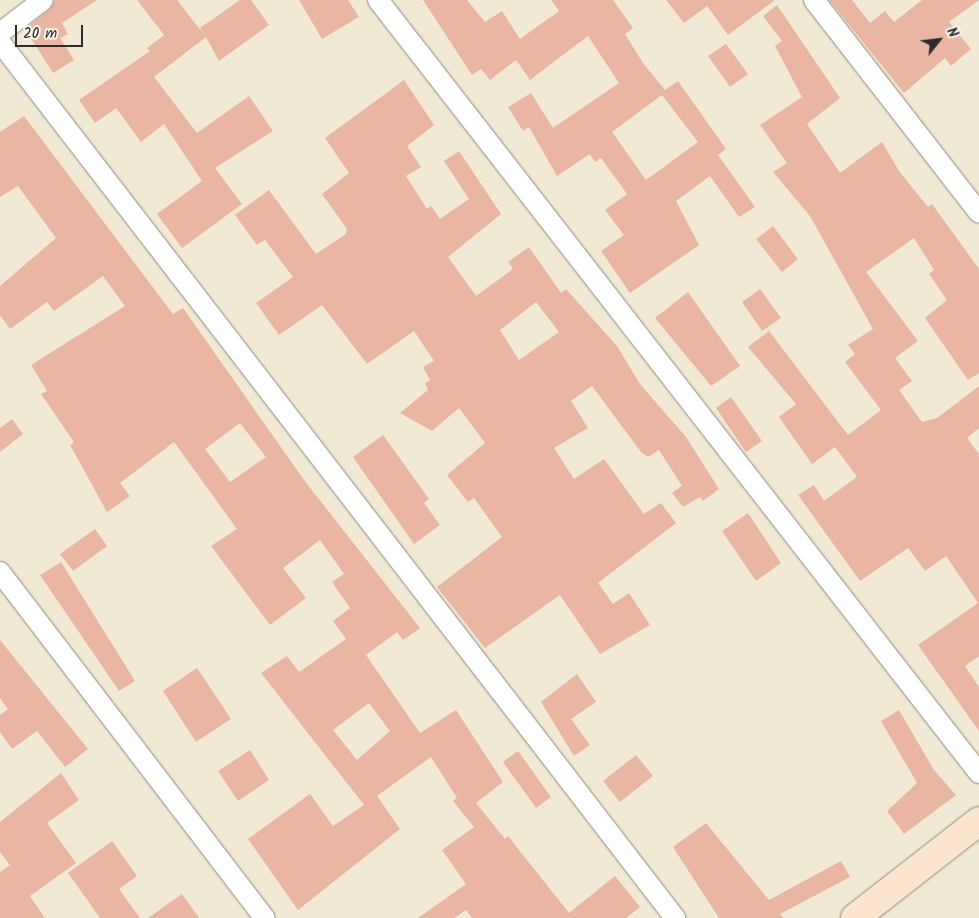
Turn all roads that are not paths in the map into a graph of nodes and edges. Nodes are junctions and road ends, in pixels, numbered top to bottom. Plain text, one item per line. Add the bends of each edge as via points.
1 (43, 0) edge
2 (378, 0) edge
3 (814, 0) edge
4 (0, 33) edge
5 (0, 42) edge
6 (979, 213) edge
7 (0, 572) edge
8 (979, 774) edge
9 (979, 822) edge
10 (265, 918) edge
11 (674, 918) edge
12 (855, 918) edge

1 - 4 street
2 - 8 street
3 - 6 street
5 - 11 street
7 - 10 street
9 - 12 main road

